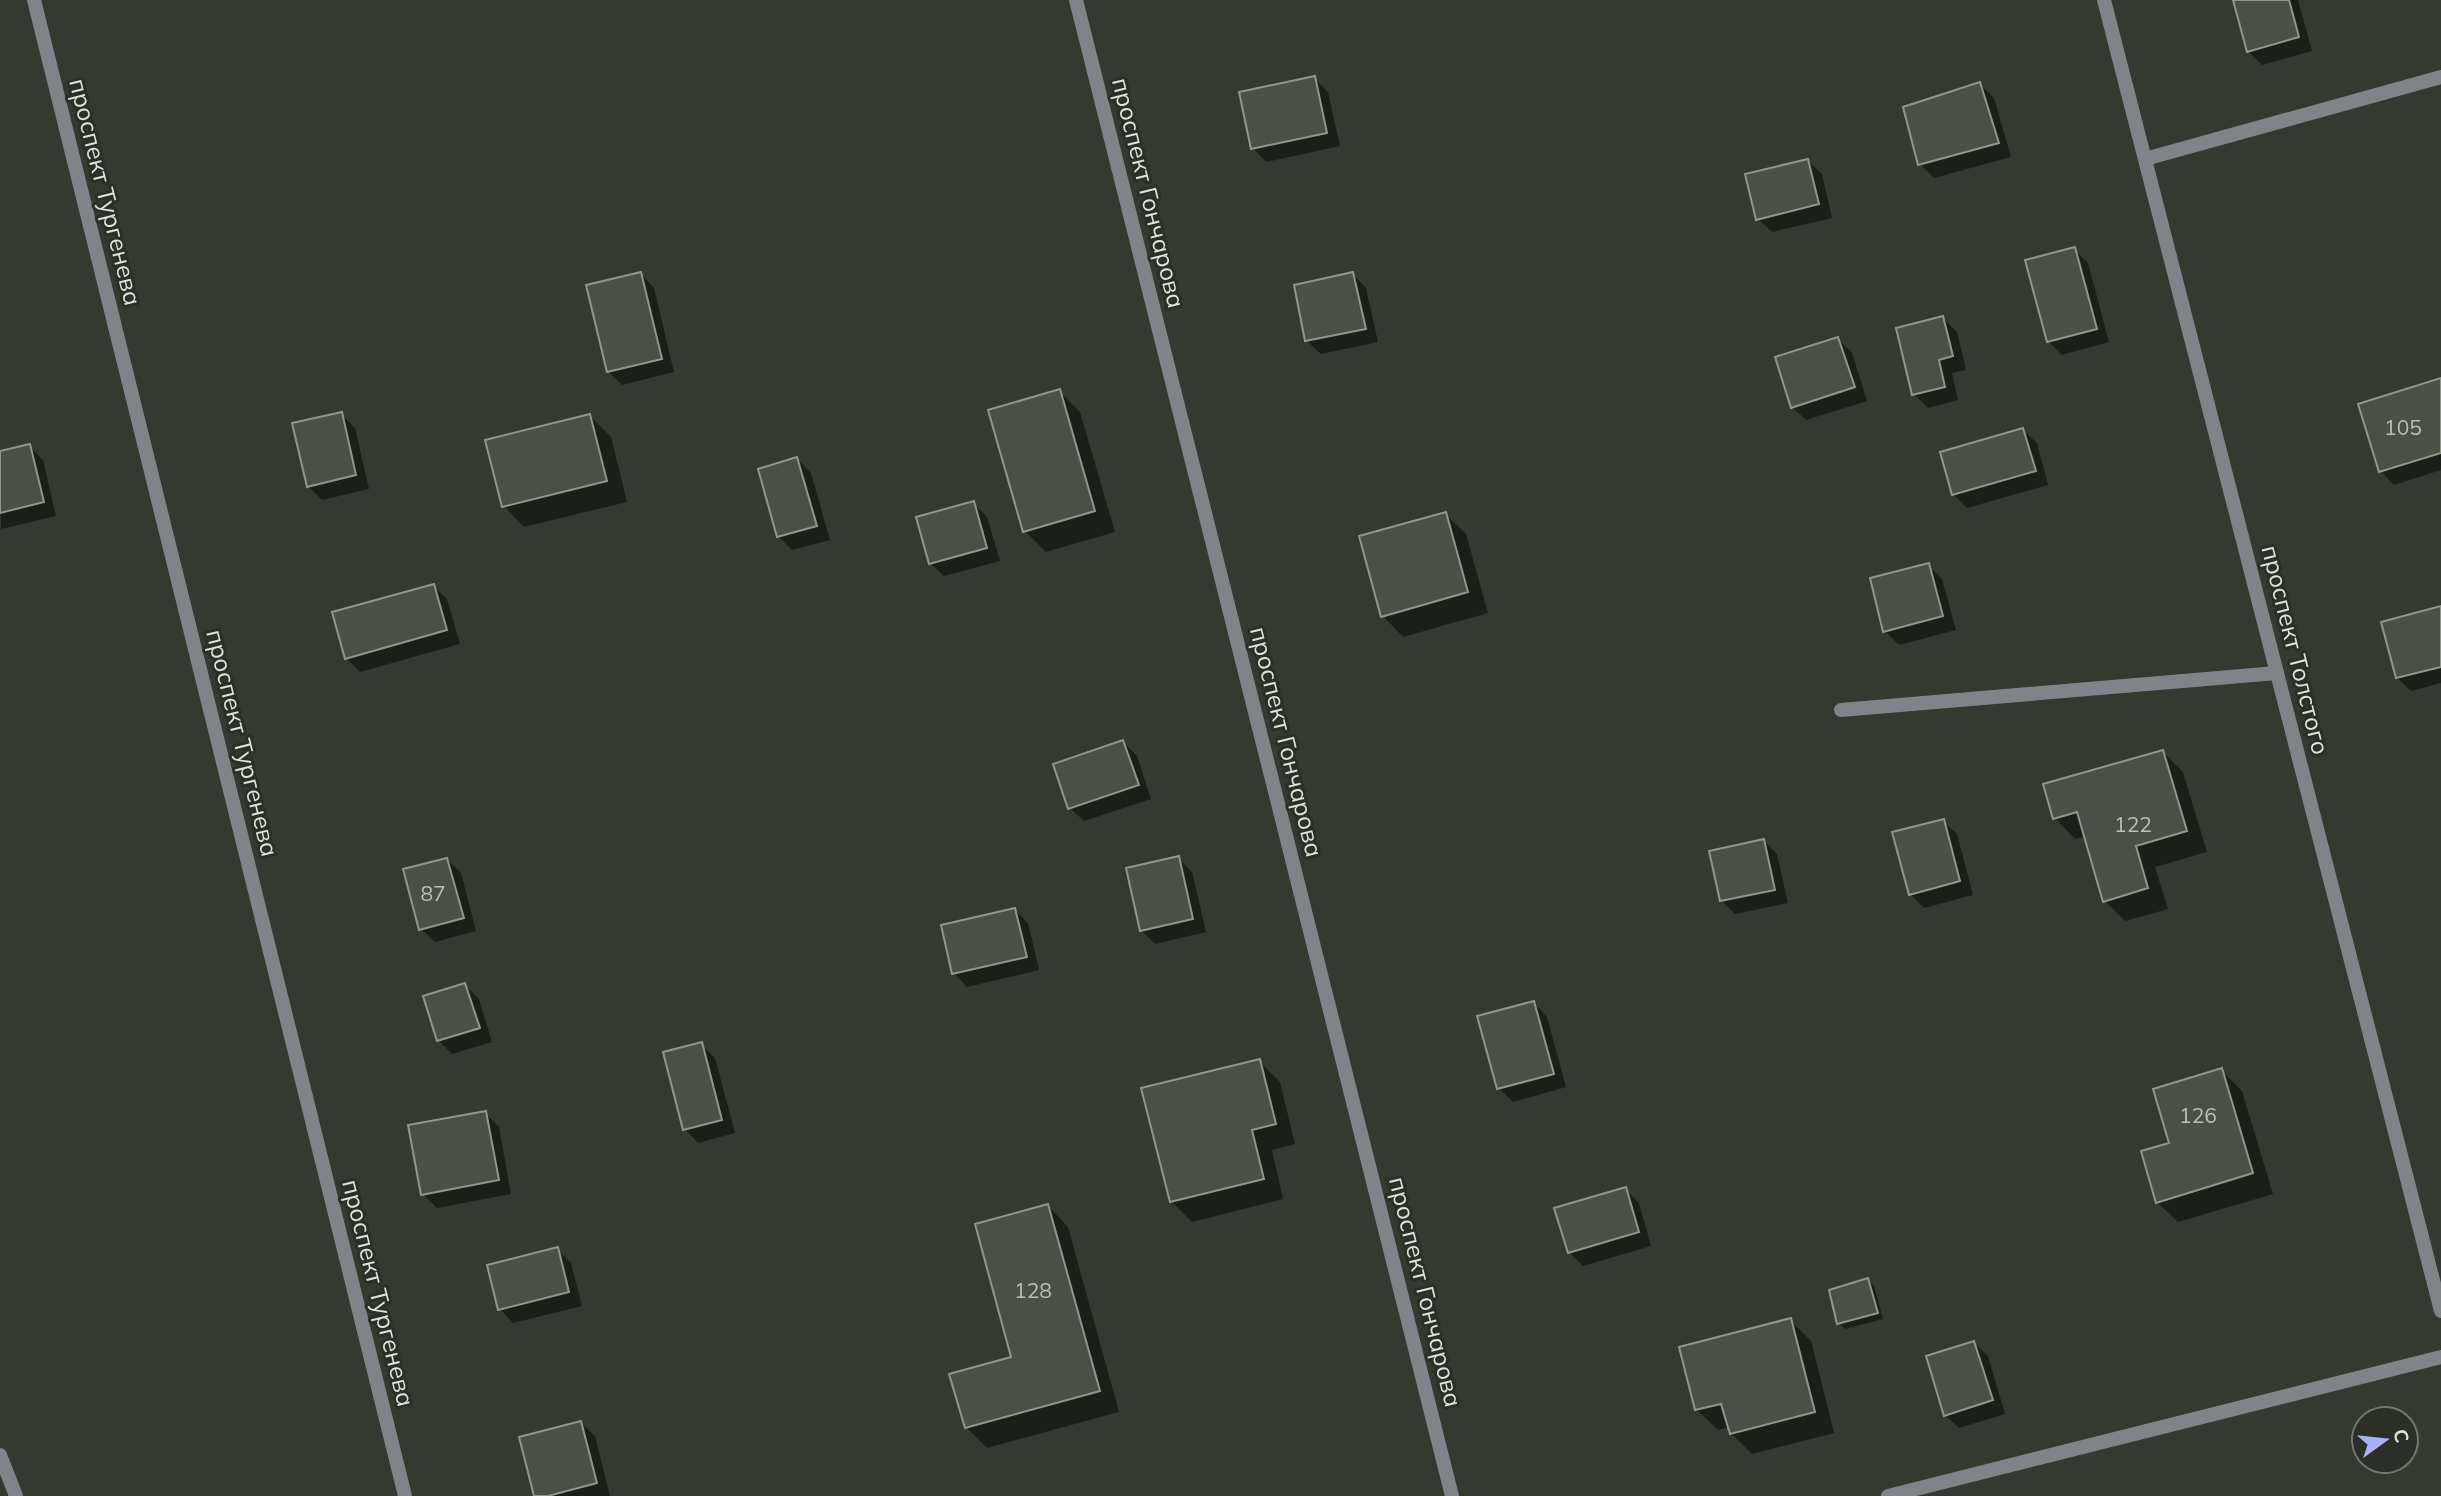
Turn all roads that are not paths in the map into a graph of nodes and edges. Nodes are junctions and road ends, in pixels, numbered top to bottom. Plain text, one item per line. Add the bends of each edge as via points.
1 (34, 0) edge
2 (1076, 0) edge
3 (2104, 0) edge
4 (2441, 77) edge
5 (2145, 159) junction
6 (2277, 673) junction
7 (1841, 710) dead end
8 (2441, 1311) edge
9 (2441, 1357) edge
10 (0, 1455) edge
11 (16, 1496) edge
12 (405, 1496) edge
13 (1452, 1496) edge
14 (1888, 1496) edge

1 - 12 street, проспект Тургенева
2 - 13 street, проспект Гончарова
3 - 5 street, проспект Толстого
4 - 5 street
5 - 6 street, проспект Толстого
6 - 7 street
6 - 8 street, проспект Толстого
9 - 14 street
10 - 11 street

